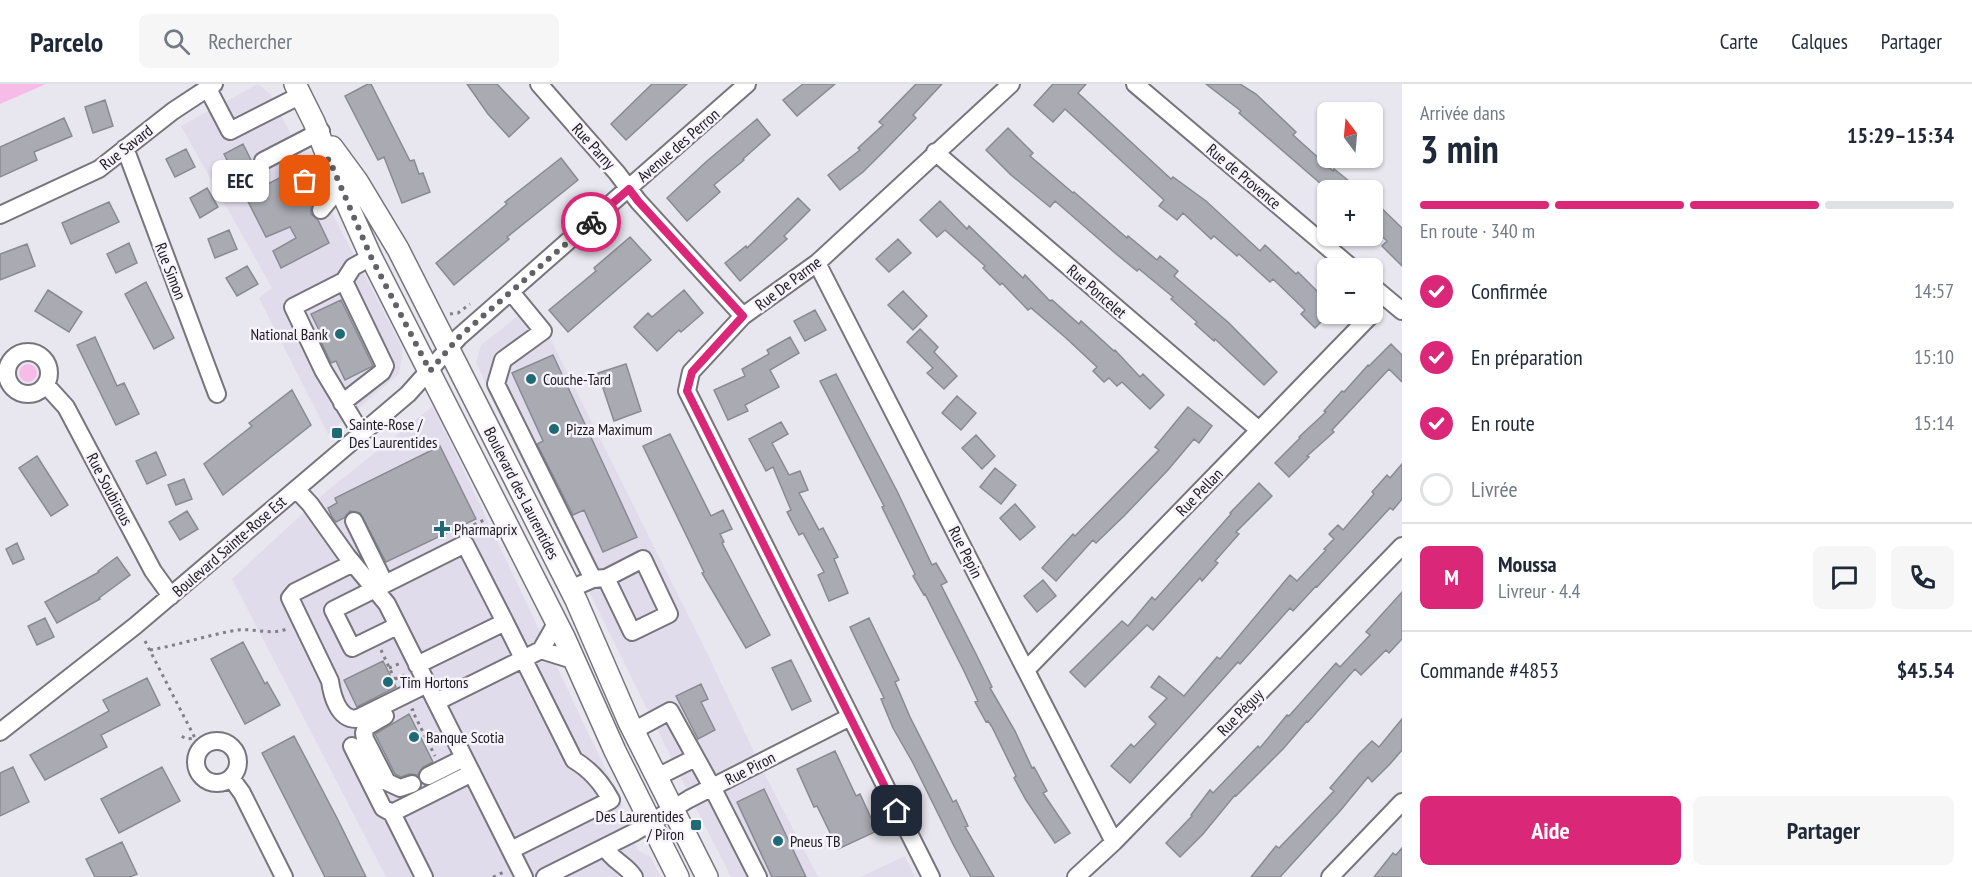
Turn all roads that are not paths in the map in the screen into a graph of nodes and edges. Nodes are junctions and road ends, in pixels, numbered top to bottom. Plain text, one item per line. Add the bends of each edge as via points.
1 (539, 84) edge
2 (747, 84) edge
3 (1011, 84) edge
4 (1135, 84) edge
5 (210, 86) edge
6 (298, 90) edge
7 (318, 129) junction
8 (124, 148) junction
9 (935, 152) junction
10 (334, 157) junction
11 (263, 161) dead end
12 (305, 181) dead end
13 (348, 184) junction
14 (629, 189) junction
15 (321, 210) dead end
16 (0, 214) edge
17 (371, 257) junction
18 (1340, 258) edge
19 (817, 263) junction
20 (344, 282) junction
21 (511, 292) junction
22 (1383, 295) edge
23 (1387, 298) junction
24 (1383, 302) edge
25 (1402, 311) edge
26 (743, 316) junction
27 (1361, 324) edge
28 (448, 349) junction
29 (430, 371) junction
30 (46, 385) dead end
31 (218, 394) dead end
32 (342, 403) junction
33 (1258, 430) junction
34 (361, 434) junction
35 (523, 439) junction
36 (501, 450) junction
37 (296, 489) junction
38 (354, 521) dead end
39 (1402, 546) edge
40 (353, 563) junction
41 (380, 586) junction
42 (570, 589) junction
43 (171, 596) junction
44 (505, 622) junction
45 (557, 622) junction
46 (398, 626) junction
47 (541, 650) junction
48 (523, 659) junction
49 (576, 661) junction
50 (417, 665) junction
51 (1026, 670) junction
52 (431, 693) junction
53 (850, 717) junction
54 (633, 730) junction
55 (0, 732) edge
56 (352, 746) dead end
57 (695, 758) junction
58 (468, 765) junction
59 (434, 770) road end
60 (657, 777) junction
61 (231, 778) dead end
62 (412, 784) dead end
63 (712, 787) junction
64 (1402, 802) edge
65 (673, 809) junction
66 (392, 813) junction
67 (650, 822) junction
68 (1114, 842) junction
69 (605, 847) junction
70 (511, 850) junction
71 (284, 877) edge
72 (424, 877) edge
73 (524, 877) edge
74 (545, 877) edge
75 (634, 877) edge
76 (678, 877) edge
77 (707, 877) edge
78 (758, 877) edge
79 (931, 877) edge
80 (1076, 877) edge
81 (1329, 877) edge

1 - 14 street, Rue Parny
2 - 14 street, Avenue des Perron
3 - 9 street, Rue De Parme
4 - 18 street, Rue de Provence
5 - 6 street via 230,131
5 - 8 street, Rue Savard
6 - 7 main road, Boulevard des Laurentides
7 - 10 main road, Boulevard des Laurentides
7 - 11 street
8 - 16 street, Rue Savard via 99,169
8 - 31 street, Rue Simon
9 - 19 street, Rue De Parme
9 - 33 street, Rue Poncelet
10 - 12 street via 316,166
10 - 13 main road, Boulevard des Laurentides
13 - 15 street
13 - 17 main road, Boulevard des Laurentides
13 - 28 main road, Boulevard des Laurentides via 398,249
14 - 21 street, Avenue des Perron
14 - 26 street, Rue Parny
17 - 20 street via 353,267
17 - 29 main road, Boulevard des Laurentides
19 - 26 street, Rue De Parme
19 - 51 street, Rue Pepin
20 - 32 street via 385,366
20 - 32 street via 293,307
21 - 28 street, Avenue des Perron
21 - 35 street via 543,331 503,360 496,384
22 - 23 street
23 - 24 street, Rue Pellan
23 - 25 street
26 - 53 street, Rue De Parme via 692,372 687,391
27 - 33 street, Rue Pellan
28 - 29 street, Boulevard Sainte-Rose Est
28 - 36 main road, Boulevard des Laurentides
29 - 34 street, Boulevard Sainte-Rose Est
29 - 45 main road, Boulevard des Laurentides
30 - 43 street, Rue Soubirous via 66,407 153,572
32 - 34 street
33 - 51 street, Rue Pellan
34 - 37 street, Boulevard Sainte-Rose Est
35 - 36 street
35 - 42 street via 599,578
36 - 42 main road, Boulevard des Laurentides
37 - 40 street
37 - 43 street, Boulevard Sainte-Rose Est
38 - 41 street
39 - 68 street, Rue Péguy
40 - 41 street
40 - 52 street via 293,594 290,601 341,712 356,719
41 - 44 street via 465,544
41 - 46 street
41 - 46 street via 333,610 352,648
42 - 54 main road, Boulevard des Laurentides
43 - 55 street, Boulevard Sainte-Rose Est
44 - 48 street
44 - 50 street
45 - 47 street
45 - 49 main road, Boulevard des Laurentides
46 - 50 street
47 - 48 street
47 - 49 street
48 - 52 street
48 - 70 street via 574,760 602,783 611,800
49 - 67 main road, Boulevard des Laurentides
50 - 52 street
51 - 68 street, Rue Pepin
52 - 58 street
52 - 62 street via 371,723 365,730 365,739 387,782 400,788
53 - 63 street, Rue Piron
53 - 79 street, Rue De Parme
54 - 57 street via 670,711
54 - 60 main road, Boulevard des Laurentides
56 - 66 street via 383,807
57 - 60 street
57 - 63 street
58 - 59 street
58 - 66 street
58 - 70 street
60 - 65 main road, Boulevard des Laurentides
61 - 71 street
63 - 65 street, Rue Piron
63 - 78 street
64 - 81 street
65 - 67 street, Rue Piron
65 - 77 main road, Boulevard des Laurentides
66 - 72 street
67 - 69 street, Rue Piron
67 - 76 main road, Boulevard des Laurentides
68 - 80 street, Rue Péguy
69 - 74 street, Rue Piron
69 - 75 street
70 - 73 street

